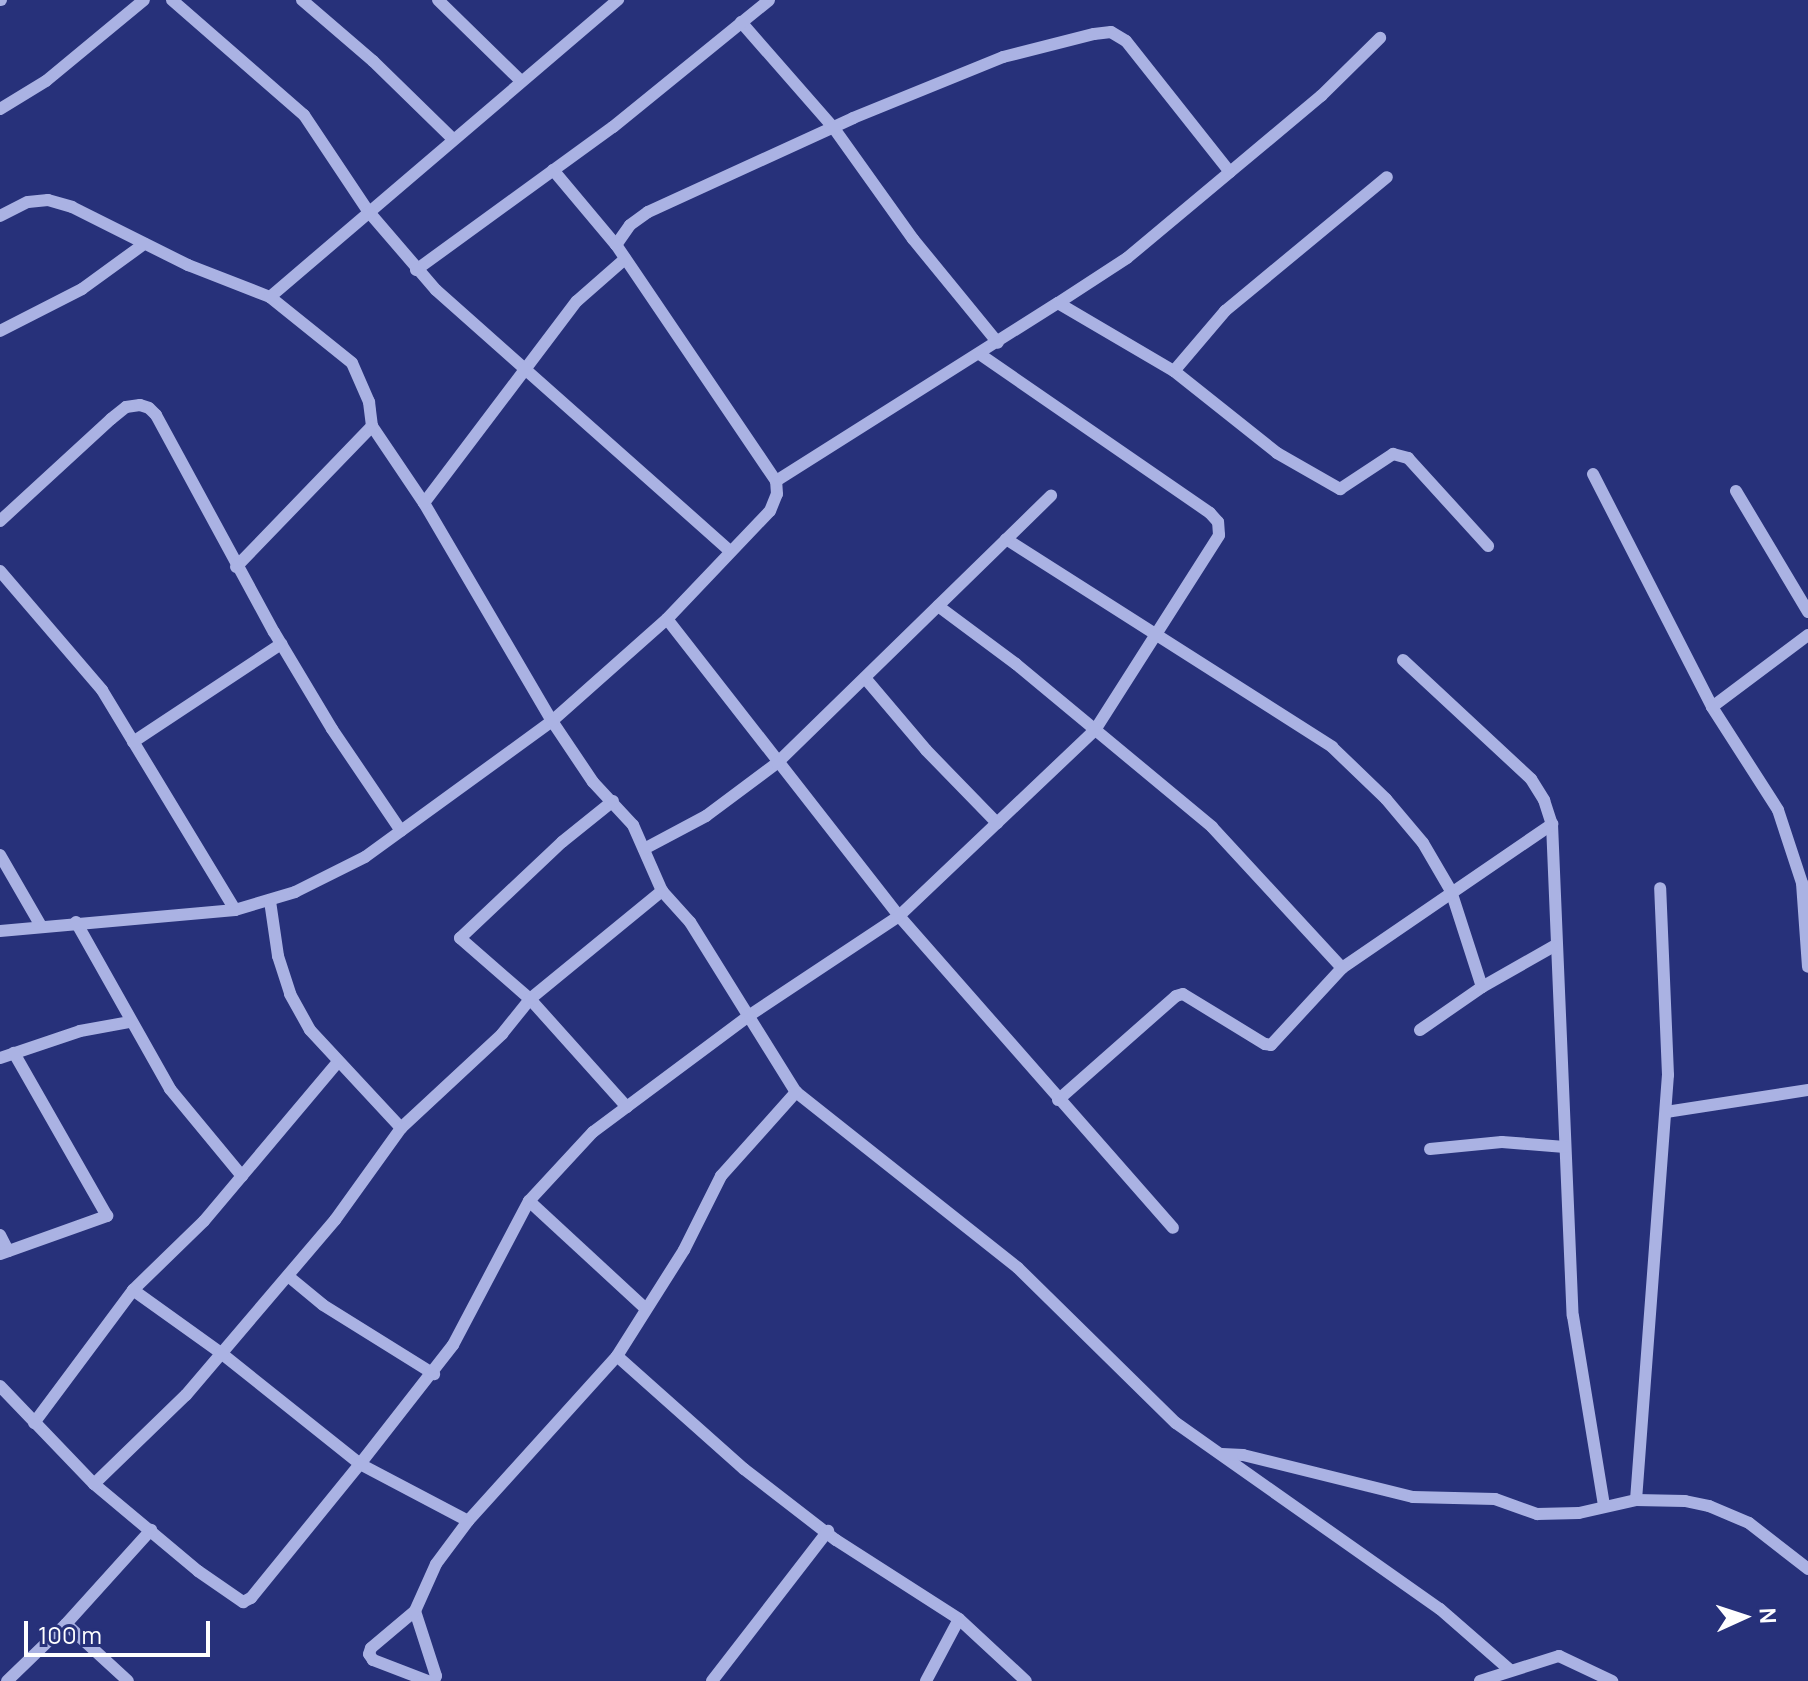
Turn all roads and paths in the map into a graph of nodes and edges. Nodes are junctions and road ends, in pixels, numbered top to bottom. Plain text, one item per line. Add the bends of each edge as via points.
1 (172, 0) edge
2 (302, 0) edge
3 (438, 0) edge
4 (618, 0) edge
5 (769, 0) edge
6 (135, 3) edge
7 (741, 22) junction
8 (1380, 38) dead end
9 (521, 81) junction
10 (0, 109) edge
11 (833, 127) junction
12 (453, 139) junction
13 (553, 170) junction
14 (1230, 172) junction
15 (1387, 177) dead end
16 (368, 211) junction
17 (0, 216) edge
18 (144, 244) junction
19 (616, 245) junction
20 (625, 259) junction
21 (416, 270) junction
22 (270, 297) junction
23 (1058, 303) junction
24 (0, 331) edge
25 (998, 343) junction
26 (981, 355) junction
27 (525, 366) junction
28 (1174, 371) junction
29 (372, 426) junction
30 (1593, 474) dead end
31 (776, 481) junction
32 (1736, 491) dead end
33 (1051, 496) dead end
34 (424, 503) junction
35 (0, 521) edge
36 (1006, 539) junction
37 (1488, 546) dead end
38 (730, 551) junction
39 (236, 567) junction
40 (0, 571) edge
41 (938, 606) junction
42 (1808, 612) edge
43 (667, 619) junction
44 (1808, 635) edge
45 (1155, 636) junction
46 (281, 644) junction
47 (1403, 660) dead end
48 (865, 678) junction
49 (1712, 707) junction
50 (552, 721) junction
51 (1095, 730) junction
52 (133, 742) junction
53 (777, 763) junction
54 (613, 801) junction
55 (997, 823) junction
56 (1552, 824) junction
57 (401, 831) junction
58 (644, 849) junction
59 (0, 855) edge
60 (1660, 888) dead end
61 (662, 891) junction
62 (1451, 891) junction
63 (270, 901) junction
64 (235, 910) junction
65 (899, 916) junction
66 (76, 922) junction
67 (41, 926) junction
68 (0, 931) edge
69 (1556, 945) junction
70 (1808, 967) edge
71 (1342, 968) junction
72 (1482, 987) junction
73 (530, 999) junction
74 (750, 1015) junction
75 (130, 1022) junction
76 (1420, 1030) dead end
77 (14, 1053) junction
78 (0, 1058) edge
79 (338, 1062) junction
80 (1808, 1090) edge
81 (796, 1092) junction
82 (1058, 1100) junction
83 (627, 1107) junction
84 (1666, 1112) junction
85 (401, 1128) junction
86 (1565, 1147) junction
87 (1430, 1149) dead end
88 (242, 1176) junction
89 (529, 1201) junction
90 (1173, 1228) dead end
91 (0, 1235) edge
92 (4, 1252) edge
93 (288, 1276) junction
94 (133, 1290) junction
95 (646, 1309) junction
96 (221, 1353) junction
97 (617, 1356) junction
98 (434, 1374) junction
99 (0, 1386) edge
100 (34, 1423) junction
101 (1222, 1454) junction
102 (360, 1464) junction
103 (94, 1484) junction
104 (1636, 1500) junction
105 (1604, 1505) junction
106 (468, 1521) junction
107 (151, 1530) junction
108 (828, 1531) junction
109 (1808, 1569) edge
110 (415, 1611) junction
111 (959, 1619) junction
112 (66, 1624) junction
113 (1510, 1670) junction
114 (1030, 1677) edge
115 (7, 1681) edge
116 (128, 1681) edge
117 (431, 1681) edge
118 (712, 1681) edge
119 (926, 1681) edge
120 (1480, 1681) edge
121 (1612, 1681) edge

1 - 16 street via 304,115
2 - 12 street
3 - 9 street
4 - 9 street
5 - 7 street
6 - 10 street via 46,81
7 - 11 street
7 - 13 street
8 - 14 street
9 - 12 street
11 - 14 street via 1003,57 1111,32 1126,41
11 - 19 street via 648,212
11 - 25 street via 922,251
12 - 16 street
13 - 19 street
13 - 21 street
14 - 23 street via 1127,258
15 - 28 street via 1225,311
16 - 21 street
16 - 22 street
17 - 18 street via 28,202 48,200
18 - 22 street
18 - 24 street via 82,289
19 - 20 street
20 - 27 street via 577,301
20 - 31 street
21 - 27 street
22 - 29 street via 352,363 369,402
23 - 25 street
23 - 28 street
25 - 26 street
26 - 31 street
26 - 45 street via 1218,522 1219,535
27 - 34 street
27 - 38 street
28 - 37 street via 1277,453 1340,489 1393,454 1408,458
29 - 34 street
29 - 39 street
30 - 49 street
31 - 38 street via 770,511
32 - 42 street
33 - 36 street
34 - 50 street
35 - 39 street via 111,419 126,407 140,405 156,415
36 - 41 street
36 - 45 street
38 - 43 street
39 - 46 street
40 - 52 street via 88,669
41 - 48 street
41 - 51 street
43 - 50 street
43 - 53 street
44 - 49 street
45 - 51 street
45 - 62 street via 1332,747 1423,843
46 - 52 street
46 - 57 street
47 - 56 street via 1531,779
48 - 53 street
48 - 55 street
49 - 70 street via 1778,810 1792,844 1802,883
50 - 54 street via 593,782
50 - 57 street
51 - 55 street
51 - 71 street via 1212,827
52 - 64 street
53 - 58 street via 706,816
53 - 65 street
54 - 58 street
54 - 73 street via 461,934 461,943
55 - 65 street
56 - 62 street
56 - 69 street
57 - 63 street via 365,857
58 - 61 street
59 - 67 street
60 - 84 street via 1666,961
61 - 73 street
61 - 74 street via 690,922
62 - 71 street
62 - 72 street
63 - 64 street
63 - 79 street via 290,994 310,1030
64 - 66 street
65 - 74 street
65 - 82 street
66 - 67 street
66 - 75 street
67 - 68 street
69 - 72 street
69 - 86 street
71 - 82 street via 1271,1045 1191,997 1176,996
72 - 76 street
73 - 83 street
73 - 85 street via 502,1034
74 - 81 street
74 - 83 street
75 - 77 street via 80,1031
75 - 88 street via 170,1089
77 - 78 street
77 - 92 street via 107,1216
79 - 85 street
79 - 88 street
80 - 84 street
81 - 95 street via 721,1176 684,1250
81 - 101 street via 1018,1268 1176,1423
82 - 90 street
83 - 89 street via 593,1132
84 - 104 street
85 - 93 street
86 - 87 street via 1502,1142
86 - 105 street via 1573,1316
88 - 94 street
89 - 95 street
89 - 98 street
91 - 92 street
93 - 96 street
93 - 98 street via 323,1305
94 - 96 street
94 - 100 street
95 - 97 street
96 - 102 street
96 - 103 street via 166,1416
97 - 106 street
97 - 108 street via 744,1469
98 - 102 street
99 - 100 street
100 - 103 street
101 - 105 street via 1413,1497 1495,1499 1537,1514 1579,1513
101 - 113 street via 1440,1609
102 - 106 street
102 - 107 street via 243,1602
103 - 107 street
104 - 105 street
104 - 109 street via 1685,1501 1732,1514
106 - 110 street via 436,1564
107 - 112 street
108 - 111 street
108 - 118 street
110 - 117 street via 436,1676
110 - 117 street via 369,1654
111 - 114 street
111 - 119 street
112 - 115 street
112 - 116 street
113 - 120 street
113 - 121 street via 1559,1656

